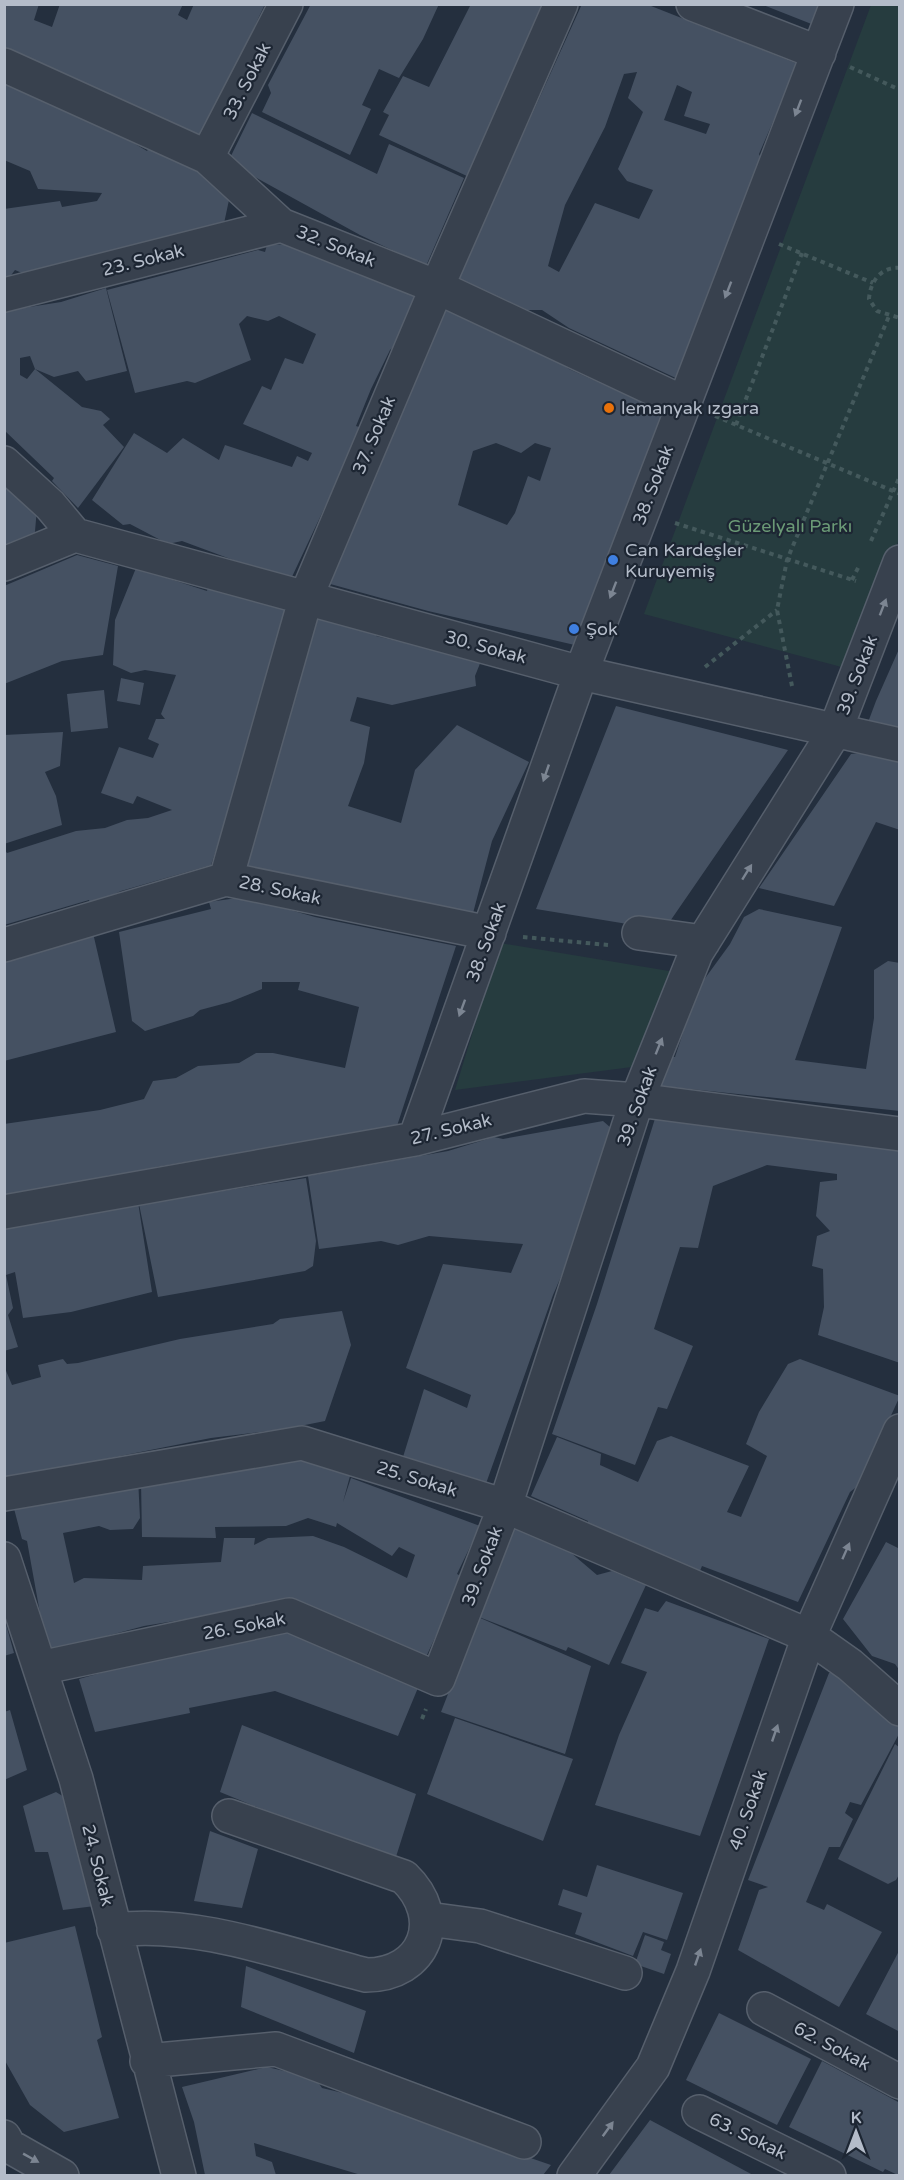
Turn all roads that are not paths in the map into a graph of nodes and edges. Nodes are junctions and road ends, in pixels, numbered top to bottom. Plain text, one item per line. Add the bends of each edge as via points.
1 (286, 4) edge
2 (561, 4) edge
3 (693, 4) edge
4 (837, 4) edge
5 (819, 53) junction
6 (4, 65) edge
7 (207, 157) junction
8 (281, 225) junction
9 (437, 287) junction
10 (4, 295) edge
11 (684, 403) junction
12 (4, 463) edge
13 (75, 535) junction
14 (4, 564) edge
15 (894, 577) edge
16 (306, 597) junction
17 (581, 673) junction
18 (835, 731) junction
19 (900, 746) edge
20 (226, 879) junction
21 (489, 933) junction
22 (627, 939) road end
23 (703, 942) junction
24 (4, 945) edge
25 (637, 1100) junction
26 (900, 1134) edge
27 (415, 1139) junction
28 (4, 1212) edge
29 (900, 1431) edge
30 (4, 1494) edge
31 (505, 1506) junction
32 (4, 1559) edge
33 (809, 1636) junction
34 (40, 1668) junction
35 (438, 1679) joint
36 (900, 1709) edge
37 (230, 1816) dead end
38 (428, 1919) junction
39 (114, 1930) junction
40 (625, 1973) dead end
41 (764, 2009) dead end
42 (147, 2061) junction
43 (900, 2082) edge
44 (699, 2112) dead end
45 (4, 2137) edge
46 (524, 2142) dead end
47 (62, 2175) edge
48 (179, 2175) edge
49 (574, 2175) edge
50 (829, 2175) edge

1 - 7 street, 33. Sokak
2 - 9 street, 37. Sokak
3 - 5 street
4 - 5 street, 38. Sokak
5 -> 11 street, 38. Sokak
6 - 7 street, 32. Sokak
7 - 8 street, 32. Sokak
8 - 9 street, 32. Sokak
8 - 10 street, 23. Sokak
9 - 11 street, 32. Sokak
9 - 16 street, 37. Sokak
11 -> 17 street, 38. Sokak
12 - 13 street via 50,505
13 - 14 street
13 - 16 street, 30. Sokak
18 -> 15 street, 39. Sokak
16 - 17 street, 30. Sokak
16 - 20 street, 37. Sokak
17 - 18 street, 30. Sokak
17 -> 21 street, 38. Sokak
18 - 19 street, 30. Sokak
23 -> 18 street, 39. Sokak
20 - 21 street, 28. Sokak
20 - 24 street, 28. Sokak
21 -> 27 street, 38. Sokak
22 - 23 street
25 -> 23 street, 39. Sokak
25 - 26 street, 27. Sokak
25 - 27 street, 27. Sokak via 584,1096
25 - 31 street, 39. Sokak
27 - 28 street, 27. Sokak
33 -> 29 street, 40. Sokak
30 - 31 street, 25. Sokak via 302,1443
31 - 33 street, 25. Sokak
31 - 35 street, 39. Sokak
32 - 34 street, 24. Sokak
33 - 36 street, 25. Sokak via 850,1665
49 -> 33 street, 40. Sokak via 652,2067 693,1971
34 - 35 street, 26. Sokak via 289,1615
34 - 39 street, 24. Sokak via 76,1779
37 - 38 street via 404,1877 420,1896
38 - 39 street via 426,1936 410,1962 381,1975 366,1975 197,1932 163,1927
38 - 40 street via 480,1926
39 - 42 street, 24. Sokak
41 - 43 street, 62. Sokak
42 - 46 street via 276,2049
42 - 48 street, 24. Sokak
44 - 50 street, 63. Sokak
45 -> 47 street via 9,2146

